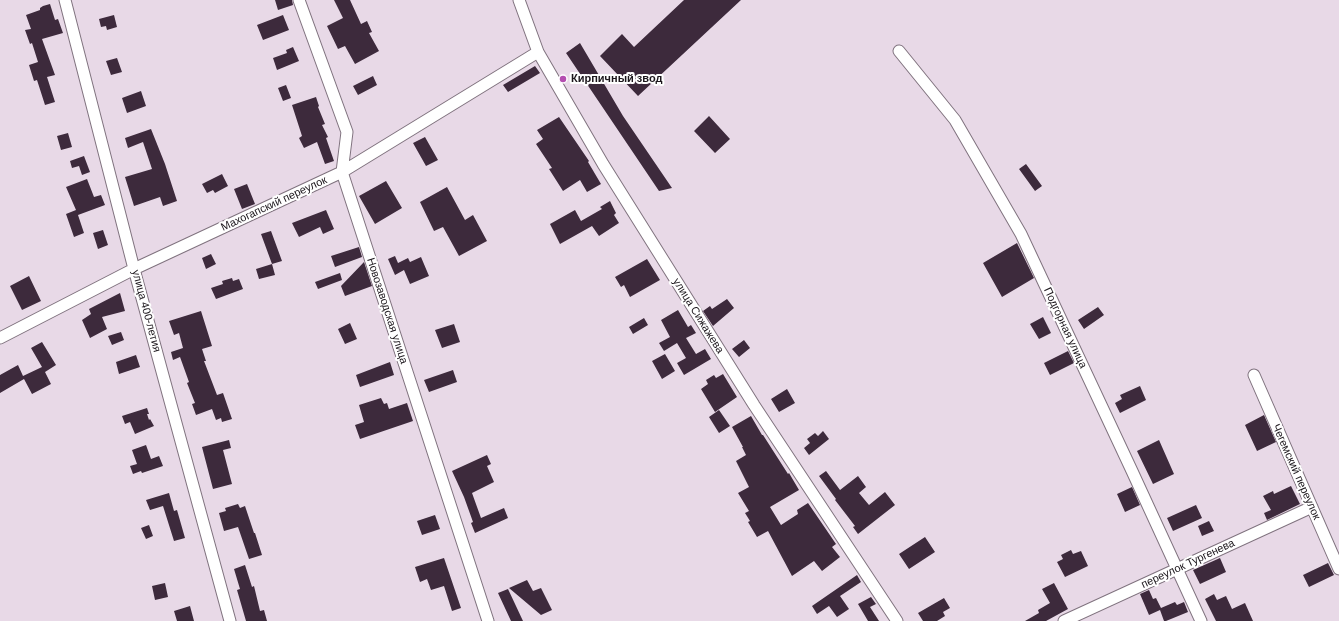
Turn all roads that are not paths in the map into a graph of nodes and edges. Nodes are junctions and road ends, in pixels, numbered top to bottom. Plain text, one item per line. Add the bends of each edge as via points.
1 (65, 0) edge
2 (299, 0) edge
3 (519, 0) edge
4 (899, 51) dead end
5 (538, 52) junction
6 (342, 172) junction
7 (134, 269) junction
8 (0, 338) edge
9 (1254, 375) dead end
10 (1312, 507) junction
11 (1178, 569) junction
12 (1339, 569) edge
13 (230, 621) edge
14 (488, 621) edge
15 (897, 621) edge
16 (1064, 621) edge
17 (1201, 621) edge

1 - 7 street, улица 400-летия
2 - 6 street, Новозаводская улица via 347,132
3 - 5 street, улица Сижажева
4 - 11 street, Подгорная улица via 955,120 1021,234
5 - 6 street, Махогапский переулок
5 - 15 street, улица Сижажева via 603,164 754,405
6 - 7 street, Махогапский переулок
6 - 14 street, Новозаводская улица
7 - 8 street, Махогапский переулок
7 - 13 street, улица 400-летия
9 - 10 street, Чегемский переулок
10 - 11 street, переулок Тургенева
10 - 12 street, Чегемский переулок
11 - 16 street, переулок Тургенева
11 - 17 street, Подгорная улица

